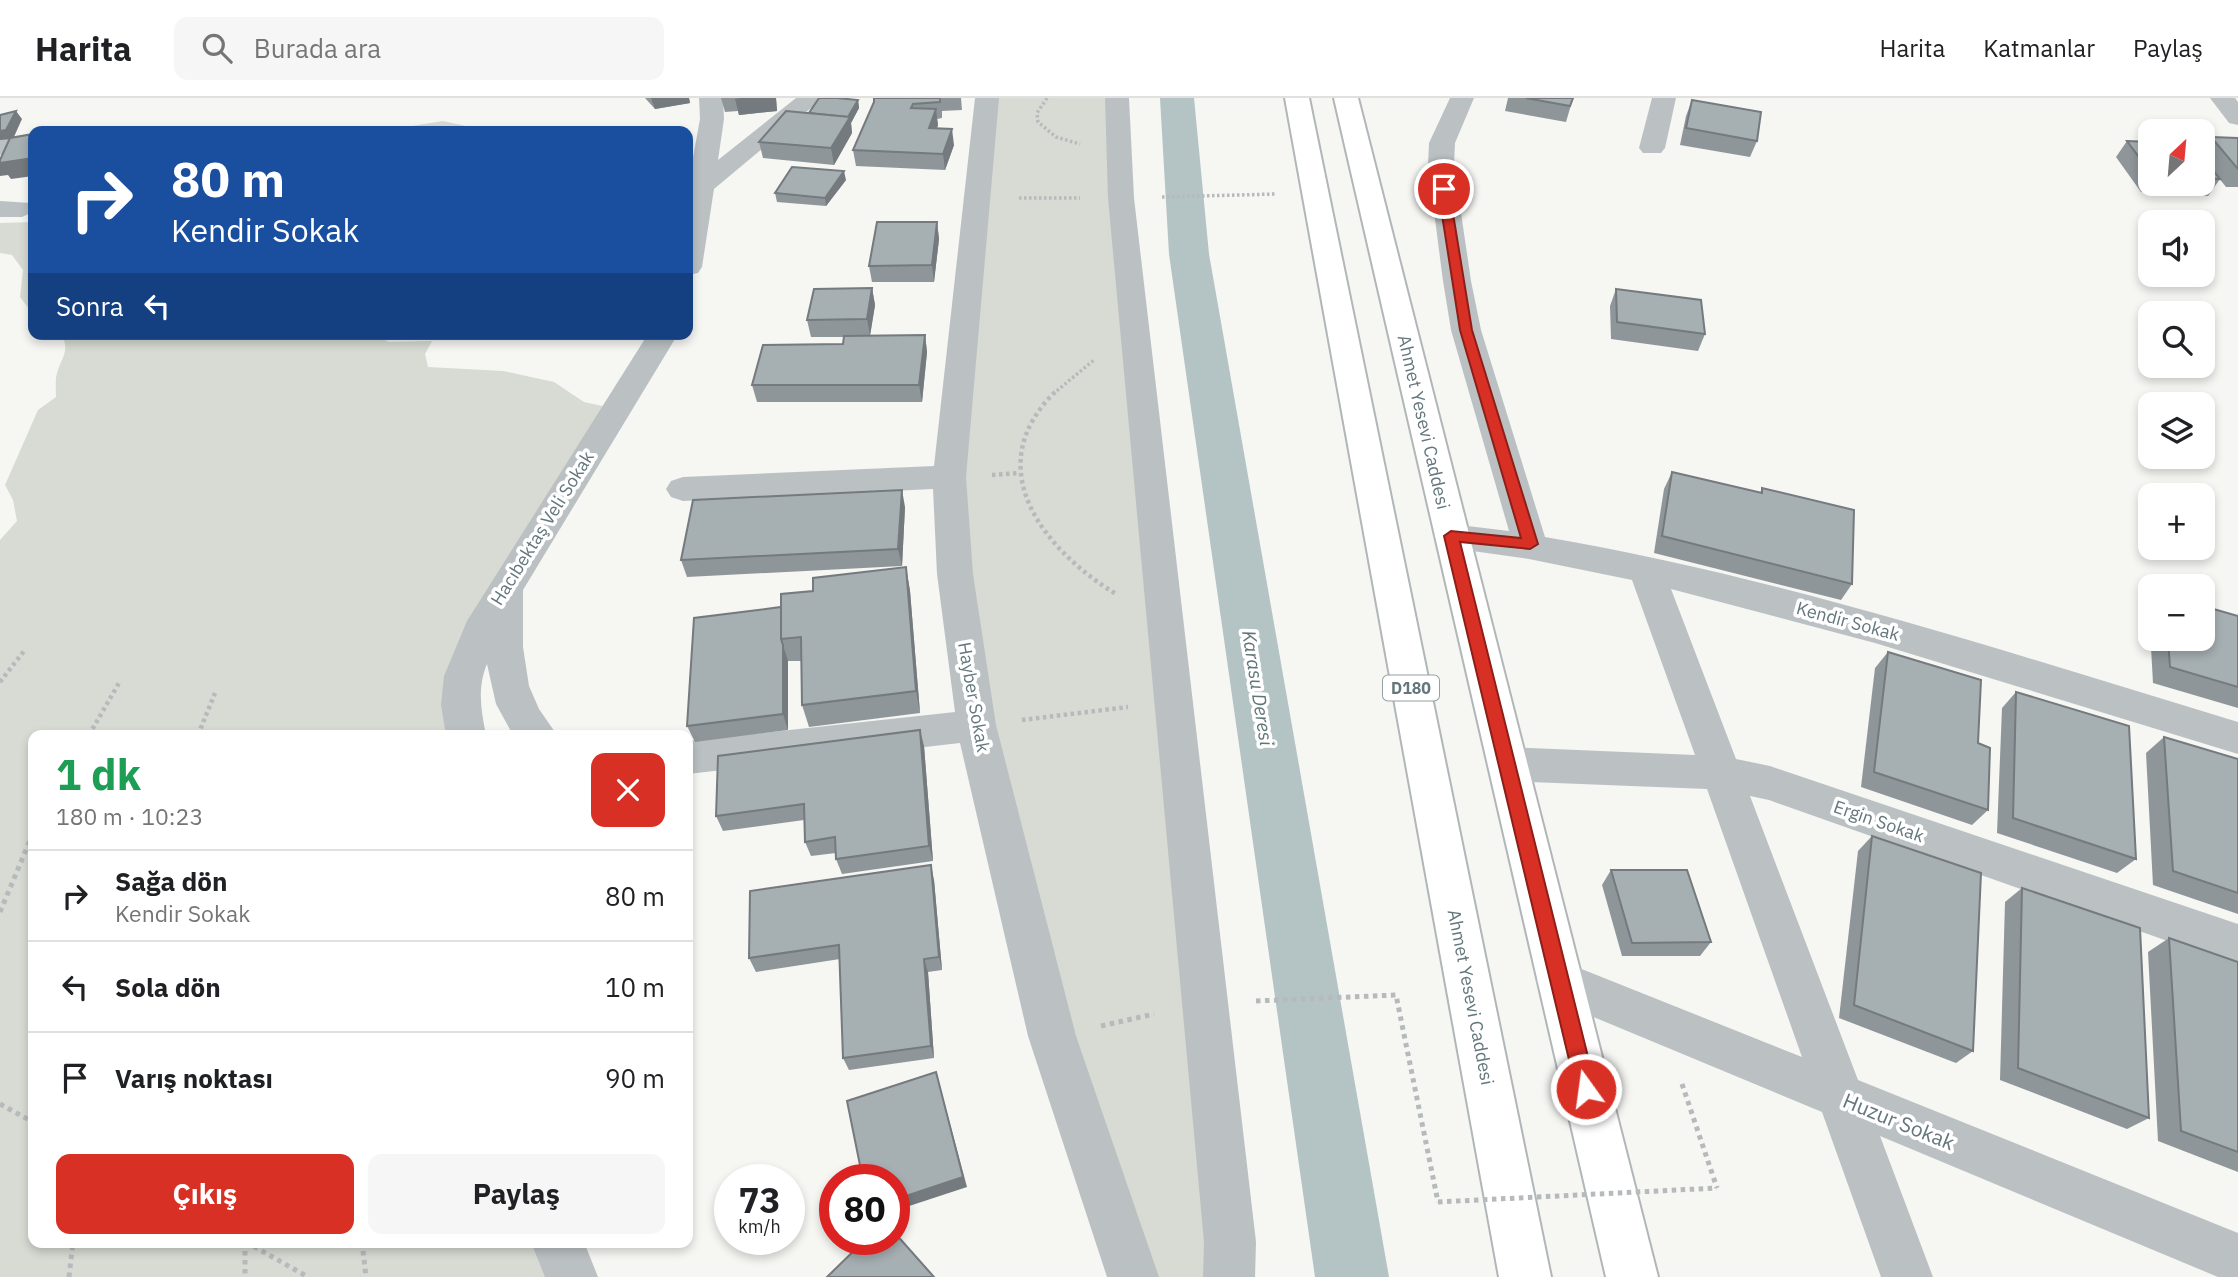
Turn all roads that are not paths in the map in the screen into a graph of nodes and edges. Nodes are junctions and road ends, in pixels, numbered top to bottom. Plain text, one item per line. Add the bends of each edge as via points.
1 (711, 98) edge
2 (811, 98) edge
3 (987, 98) edge
4 (1117, 98) edge
5 (1297, 98) edge
6 (1346, 98) edge
7 (1462, 98) edge
8 (1664, 98) edge
9 (2222, 98) edge
10 (2238, 118) edge
11 (28, 144) edge
12 (0, 147) edge
13 (1653, 148) dead end
14 (699, 188) junction
15 (693, 231) edge
16 (659, 340) edge
17 (949, 477) junction
18 (683, 489) dead end
19 (1451, 536) junction
20 (1530, 544) junction
21 (1646, 569) junction
22 (505, 588) junction
23 (976, 725) junction
24 (465, 730) edge
25 (533, 730) edge
26 (2238, 738) edge
27 (693, 757) edge
28 (1507, 764) junction
29 (1719, 773) junction
30 (2238, 945) edge
31 (1559, 981) junction
32 (1840, 1097) junction
33 (560, 1248) edge
34 (2238, 1259) edge
35 (572, 1277) edge
36 (1133, 1277) edge
37 (1229, 1277) edge
38 (1525, 1277) edge
39 (1632, 1277) edge
40 (1907, 1277) edge

1 - 14 street via 712,120
2 - 14 street
3 - 17 street, Hayber Sokak
4 - 37 street via 1118,145 1135,198 1135,337 1230,1242
5 - 38 highway, Ahmet Yesevi Caddesi / D180
6 - 19 highway, Ahmet Yesevi Caddesi
7 - 20 street via 1442,143 1441,166 1457,281 1466,330
8 - 13 street
9 - 10 street
11 - 12 street
14 - 15 street
16 - 22 street, Hacıbektaş Veli Sokak
17 - 18 street
17 - 23 street, Hayber Sokak via 955,574
19 - 20 street, Kendir Sokak
19 - 28 highway, Ahmet Yesevi Caddesi
20 - 21 street, Kendir Sokak
21 - 26 street, Kendir Sokak via 1873,627
21 - 29 street
22 - 24 street, Hacıbektaş Veli Sokak via 485,621 463,676 460,705
22 - 25 street via 503,630 512,698
23 - 27 street
23 - 36 street, Hayber Sokak via 1052,1036
28 - 29 street, Ergin Sokak
28 - 31 highway, Ahmet Yesevi Caddesi
29 - 30 street, Ergin Sokak via 1770,783
29 - 32 street
31 - 32 street, Huzur Sokak
31 - 39 highway, Ahmet Yesevi Caddesi
32 - 34 street, Huzur Sokak
32 - 40 street
33 - 35 street

